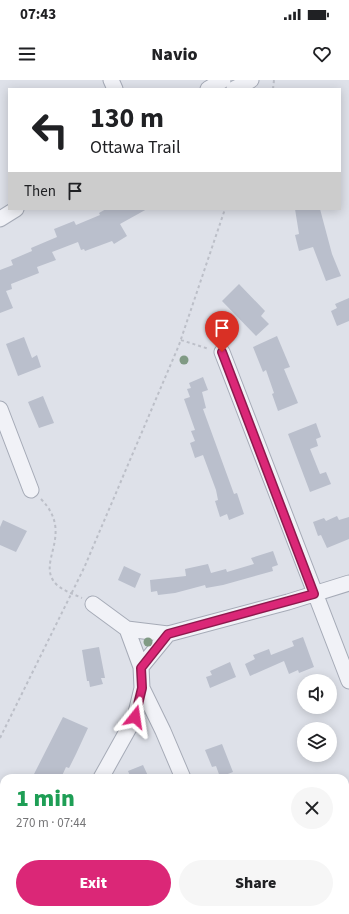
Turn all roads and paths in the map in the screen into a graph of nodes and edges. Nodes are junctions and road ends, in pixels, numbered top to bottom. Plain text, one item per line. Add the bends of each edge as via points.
1 (224, 80) edge
2 (252, 80) edge
3 (210, 88) edge
4 (236, 88) edge
5 (14, 210) edge
6 (225, 210) edge
7 (0, 219) edge
8 (181, 340) junction
9 (222, 352) joint
10 (0, 409) edge
11 (31, 490) joint
12 (349, 583) edge
13 (71, 594) junction
14 (314, 594) junction
15 (93, 604) dead end
16 (126, 629) junction
17 (168, 634) junction
18 (141, 668) junction
19 (349, 681) edge
20 (142, 688) junction
21 (0, 738) edge
22 (103, 774) edge
23 (181, 774) edge

1 - 3 street
2 - 4 street
5 - 7 street
6 - 8 path
8 - 9 path
8 - 13 path
9 - 14 street
10 - 11 street
11 - 13 path via 46,505 57,528 56,542 49,564 50,575 57,585
12 - 14 street
13 - 21 path
14 - 17 street
14 - 19 street
15 - 16 street
16 - 17 street
16 - 18 street
17 - 18 street
18 - 20 street
20 - 22 street via 135,717
20 - 23 street

